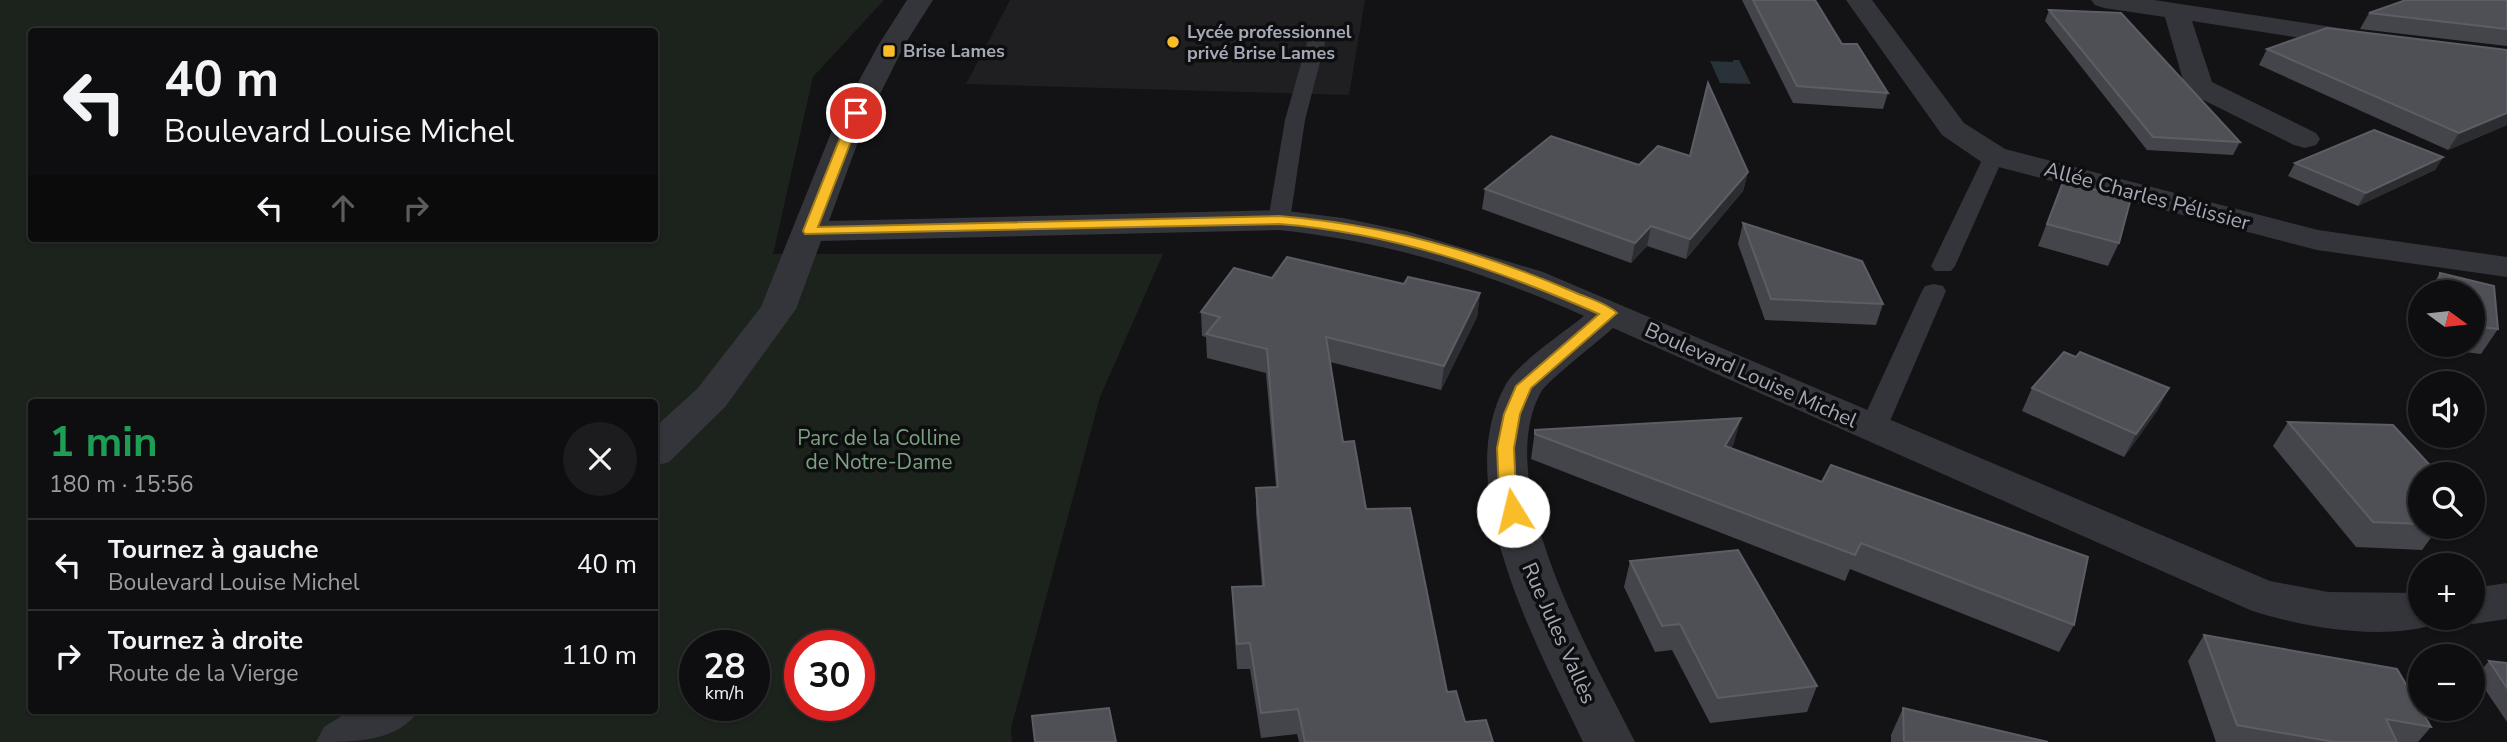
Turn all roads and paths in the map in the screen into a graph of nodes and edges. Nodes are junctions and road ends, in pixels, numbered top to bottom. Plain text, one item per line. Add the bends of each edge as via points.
1 (920, 0) edge
2 (1859, 0) edge
3 (2104, 0) edge
4 (2176, 11) junction
5 (1317, 39) dead end
6 (2384, 43) edge
7 (2305, 139) dead end
8 (1994, 156) junction
9 (1279, 220) junction
10 (810, 231) junction
11 (1943, 266) dead end
12 (2507, 267) edge
13 (1934, 291) dead end
14 (1609, 313) junction
15 (1873, 428) junction
16 (658, 448) edge
17 (2507, 601) edge
18 (2485, 604) edge
19 (2408, 611) edge
20 (388, 714) edge
21 (398, 714) edge
22 (342, 742) edge
23 (383, 742) edge
24 (1609, 742) edge

1 - 10 street via 848,128
2 - 8 street, Allée Charles Pélissier via 1953,129
3 - 4 street
4 - 6 street
4 - 7 street via 2199,87
5 - 9 lane via 1298,107
8 - 11 lane
8 - 12 street, Allée Charles Pélissier via 2318,240
9 - 10 street, Boulevard Louise Michel
9 - 14 street, Boulevard Louise Michel via 1334,225 1455,252
10 - 16 street via 778,309 711,398
13 - 15 lane
14 - 15 street, Boulevard Louise Michel
14 - 24 street, Rue Jules Vallès via 1524,386 1512,414 1506,448 1508,492 1522,549
15 - 19 street, Boulevard Louise Michel via 2272,600 2324,610
17 - 18 street
20 - 22 street
21 - 23 street

